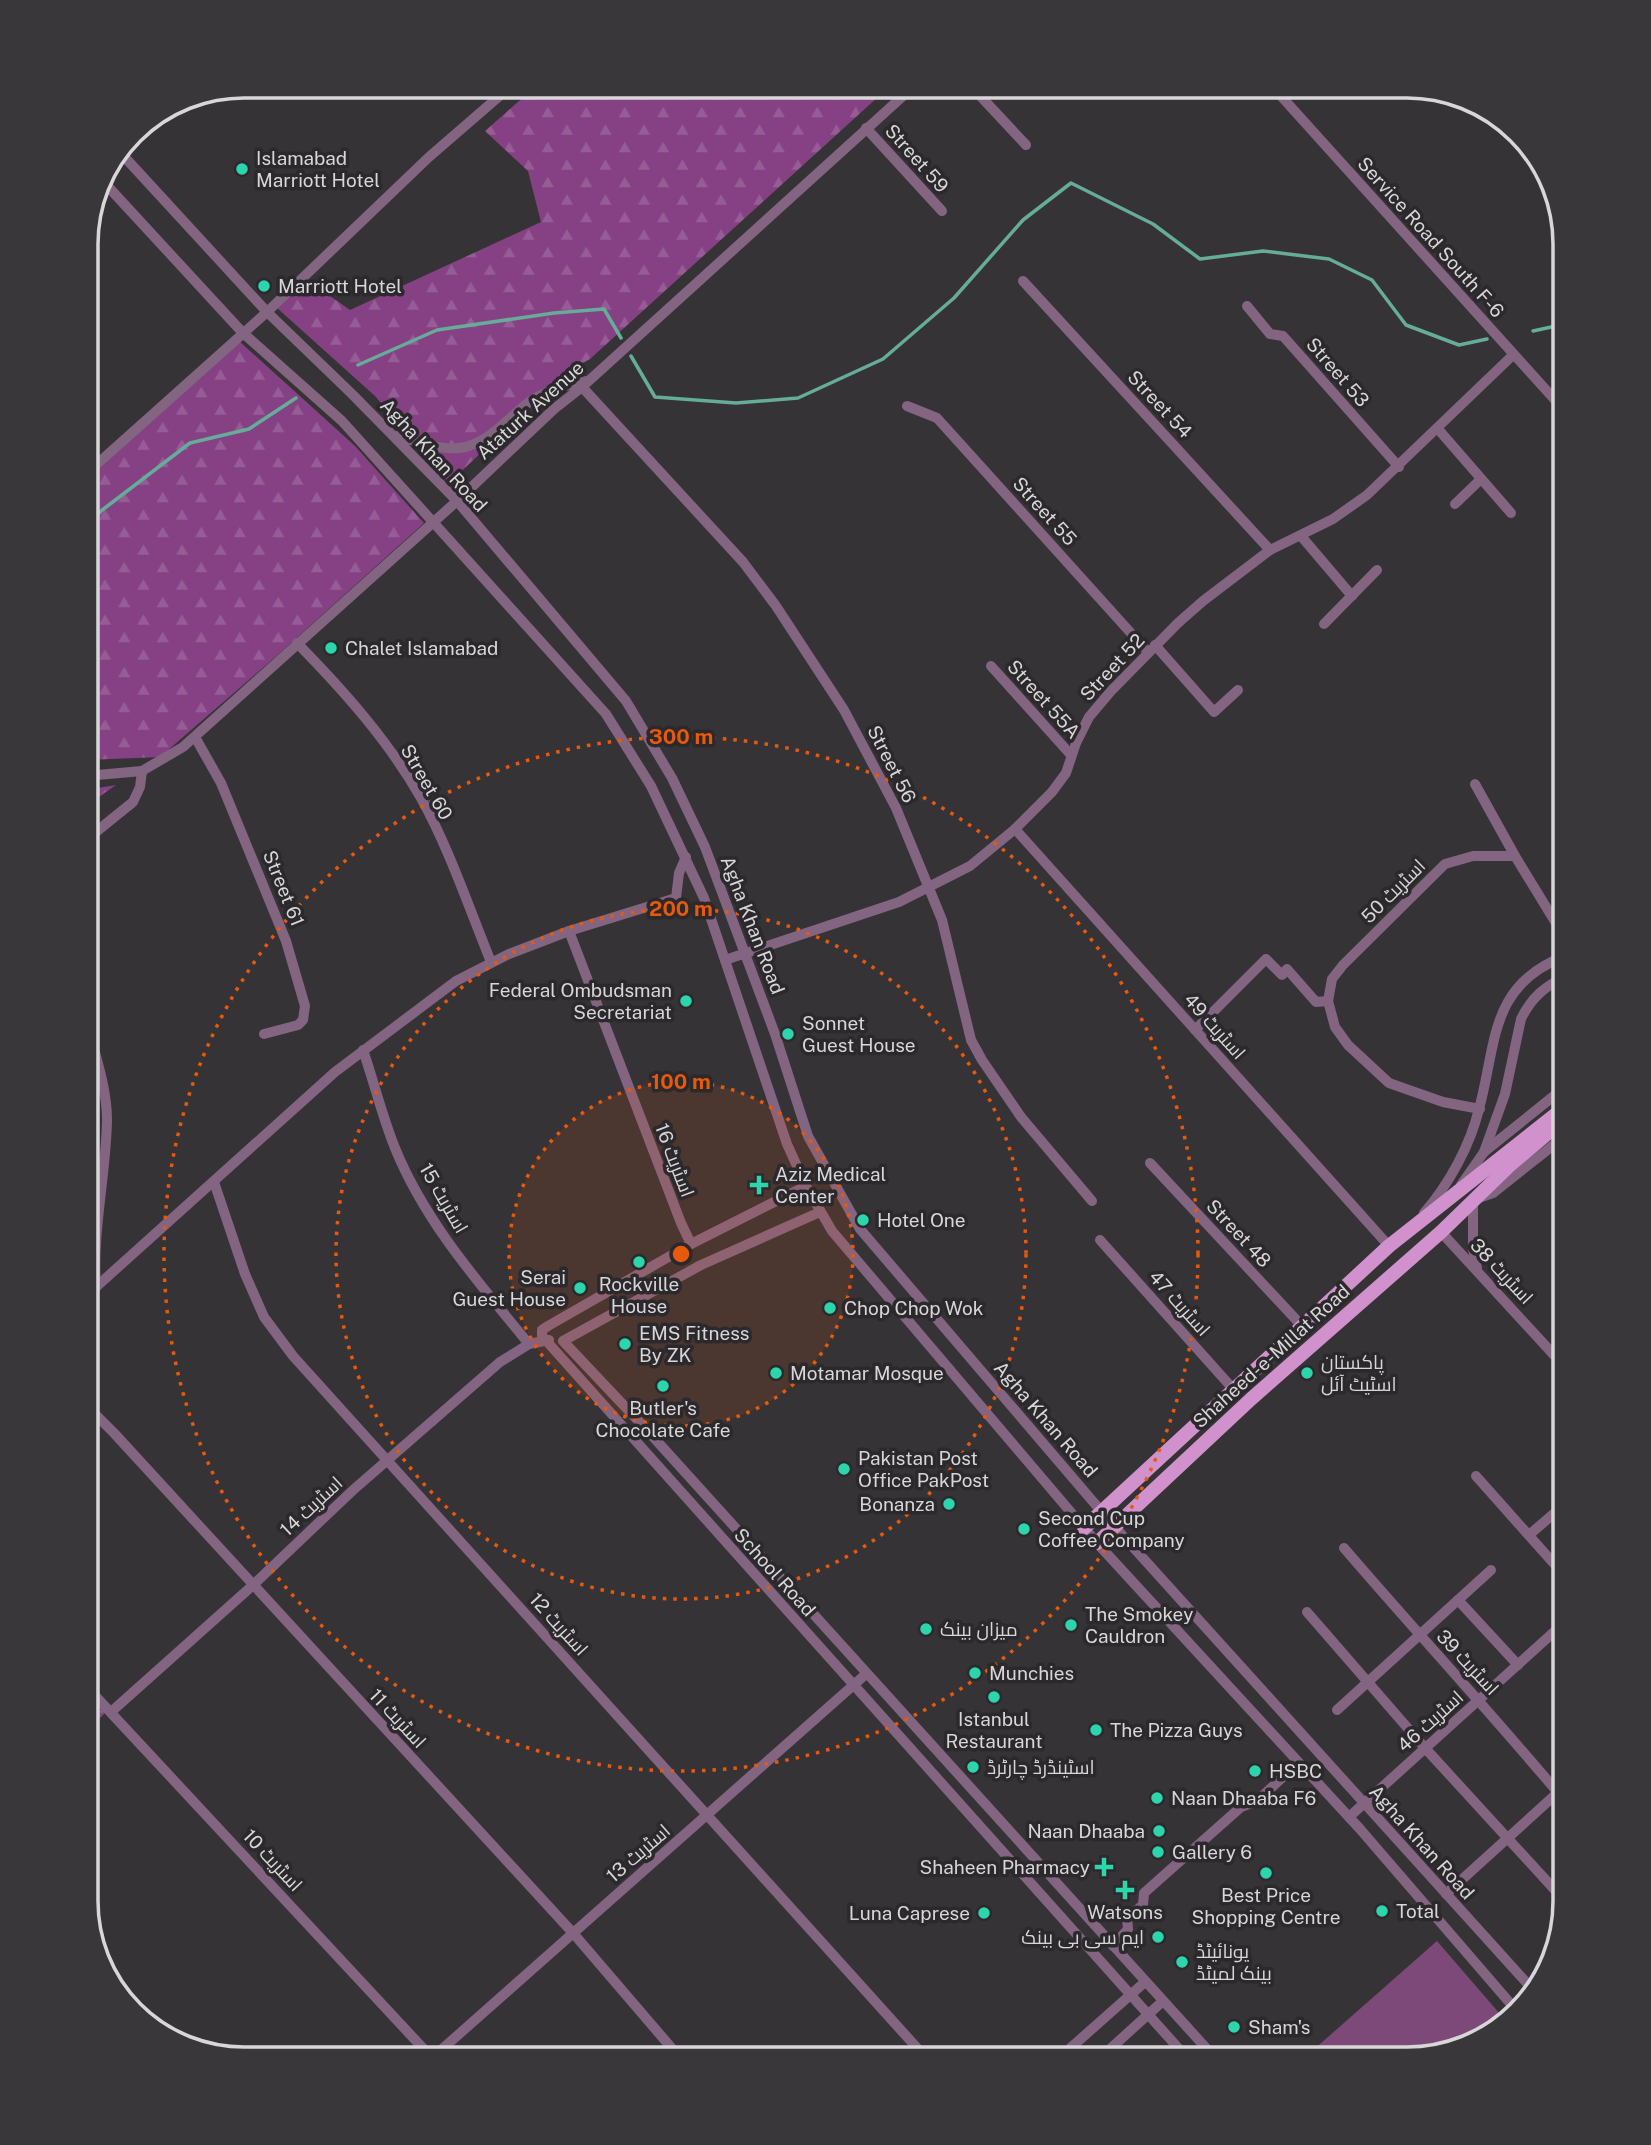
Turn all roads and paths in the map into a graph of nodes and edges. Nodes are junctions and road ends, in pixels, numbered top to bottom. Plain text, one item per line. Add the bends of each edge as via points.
1 (497, 98) edge
2 (900, 98) edge
3 (982, 98) edge
4 (1283, 98) edge
5 (866, 128) junction
6 (1026, 145) dead end
7 (126, 158) edge
8 (109, 188) edge
9 (942, 211) dead end
10 (1023, 281) dead end
11 (1247, 306) dead end
12 (267, 312) junction
13 (243, 333) junction
14 (1513, 355) junction
15 (586, 384) junction
16 (1553, 398) edge
17 (907, 406) dead end
18 (1438, 429) junction
19 (393, 435) junction
20 (98, 462) edge
21 (1399, 467) junction
22 (1481, 480) junction
23 (457, 501) junction
24 (1455, 504) dead end
25 (1511, 513) dead end
26 (433, 522) junction
27 (1301, 536) junction
28 (1270, 550) junction
29 (1377, 570) dead end
30 (1352, 596) junction
31 (1324, 624) dead end
32 (297, 643) junction
33 (1152, 649) junction
34 (991, 666) dead end
35 (1238, 690) dead end
36 (195, 737) junction
37 (1071, 755) junction
38 (142, 771) junction
39 (98, 775) edge
40 (1475, 784) dead end
41 (1015, 829) junction
42 (98, 830) edge
43 (1515, 856) junction
44 (686, 857) junction
45 (929, 888) junction
46 (1553, 918) edge
47 (569, 931) junction
48 (745, 953) junction
49 (725, 960) junction
50 (491, 962) junction
51 (1553, 962) edge
52 (1553, 984) edge
53 (1322, 1001) junction
54 (1195, 1030) junction
55 (264, 1034) dead end
56 (363, 1050) junction
57 (98, 1064) edge
58 (1553, 1097) edge
59 (1480, 1109) junction
60 (1553, 1116) edge
61 (1553, 1129) edge
62 (1553, 1146) edge
63 (1484, 1152) junction
64 (1150, 1163) dead end
65 (215, 1182) junction
66 (806, 1186) junction
67 (1458, 1190) junction
68 (1473, 1200) junction
69 (1092, 1201) dead end
70 (820, 1212) junction
71 (98, 1227) edge
72 (860, 1229) junction
73 (1407, 1231) junction
74 (1441, 1231) junction
75 (1100, 1240) dead end
76 (691, 1244) junction
77 (841, 1244) junction
78 (1389, 1246) junction
79 (1417, 1252) junction
80 (1477, 1268) junction
81 (98, 1285) edge
82 (548, 1326) junction
83 (1302, 1326) junction
84 (544, 1340) junction
85 (563, 1341) junction
86 (529, 1344) junction
87 (1553, 1354) edge
88 (1237, 1387) junction
89 (1253, 1397) junction
90 (98, 1417) edge
91 (389, 1461) junction
92 (1476, 1476) dead end
93 (1101, 1511) junction
94 (1553, 1514) edge
95 (1113, 1525) junction
96 (1084, 1528) junction
97 (1529, 1535) junction
98 (1097, 1543) junction
99 (1345, 1548) dead end
100 (1553, 1562) edge
101 (1491, 1570) dead end
102 (252, 1586) junction
103 (1458, 1600) junction
104 (1307, 1612) dead end
105 (1553, 1633) edge
106 (1419, 1636) junction
107 (1518, 1665) junction
108 (866, 1674) junction
109 (1367, 1681) junction
110 (853, 1685) junction
111 (98, 1698) edge
112 (1479, 1700) junction
113 (1337, 1710) dead end
114 (111, 1712) junction
115 (1425, 1748) junction
116 (1298, 1763) junction
117 (1553, 1782) edge
118 (1553, 1801) edge
119 (982, 1802) junction
120 (1364, 1803) junction
121 (969, 1814) junction
122 (708, 1815) junction
123 (1349, 1817) junction
124 (1508, 1836) junction
125 (1553, 1887) edge
126 (1446, 1894) junction
127 (1462, 1912) junction
128 (1444, 1927) junction
129 (573, 1933) junction
130 (1113, 1946) junction
131 (1145, 1982) junction
132 (1527, 1983) edge
133 (1129, 1994) junction
134 (1163, 2001) junction
135 (1510, 2004) edge
136 (1148, 2014) junction
137 (422, 2047) edge
138 (446, 2047) edge
139 (671, 2047) edge
140 (916, 2047) edge
141 (1071, 2047) edge
142 (1112, 2047) edge
143 (1177, 2047) edge
144 (1205, 2047) edge

1 - 12 street
2 - 5 street, Ataturk Avenue
3 - 6 street
4 - 14 street, Service Road South F-6
5 - 9 street, Street 59
5 - 15 street, Ataturk Avenue
7 - 12 street, Agha Khan Road
8 - 13 street, Agha Khan Road
10 - 28 street, Street 54
11 - 21 street, Street 53 via 1270,334 1283,336
12 - 13 street
12 - 19 street, Agha Khan Road
13 - 20 street
13 - 26 street, Agha Khan Road via 342,421
14 - 16 street, Service Road South F-6
14 - 18 street, Street 52
15 - 19 street via 533,399 501,427 462,448
15 - 23 street, Ataturk Avenue
15 - 45 street, Street 56 via 743,562 776,606 868,752
17 - 33 street, Street 55 via 937,418
18 - 21 street, Street 52
18 - 22 street
19 - 23 street, Agha Khan Road
21 - 27 street, Street 52 via 1333,519
22 - 24 street
22 - 25 street
23 - 26 street, Ataturk Avenue
23 - 48 street, Agha Khan Road via 626,701 672,778
26 - 32 street, Ataturk Avenue
26 - 44 street, Agha Khan Road via 607,714 651,786
27 - 28 street, Street 52
27 - 30 street
28 - 33 street, Street 52 via 1203,601
29 - 30 street
30 - 31 street
32 - 36 street, Ataturk Avenue
32 - 50 street, Street 60 via 361,712 411,781
33 - 35 street, Street 55 via 1214,712
33 - 37 street, Street 52 via 1089,717
34 - 37 street, Street 55A
36 - 38 street, Ataturk Avenue
36 - 55 street, Street 61 via 244,835 303,997 305,1013 298,1024
37 - 41 street, Street 52 via 1052,792
38 - 39 street, Ataturk Avenue
38 - 42 street via 133,802
40 - 43 street
41 - 45 street, Street 52 via 970,866
41 - 54 street, اسٹریٹ 49
43 - 46 street
43 - 53 street, اسٹریٹ 50 via 1473,856 1445,864 1343,965
44 - 47 street via 676,898
44 - 49 street, Agha Khan Road
45 - 48 street, Street 52
45 - 69 street, Street 56 via 942,920 971,1040 1021,1117
47 - 50 street
47 - 76 street, اسٹریٹ 16
48 - 49 street, Street 52
48 - 72 street, Agha Khan Road via 808,1136
49 - 66 street, Agha Khan Road via 787,1144
50 - 56 street via 456,981
51 - 59 street via 1533,972 1510,997 1495,1035
52 - 63 street via 1541,991 1521,1018 1505,1094
53 - 54 street via 1287,970 1282,975 1266,959
53 - 59 street via 1348,1045 1389,1083
54 - 78 street, اسٹریٹ 49
56 - 65 street
56 - 86 street, اسٹریٹ 15 via 395,1148 433,1220
57 - 71 street via 107,1117
58 - 63 street, Shaheed-e-Millat Road
59 - 73 street via 1443,1191
60 - 67 main road, Shaheed-e-Millat Road
61 - 68 main road, Shaheed-e-Millat Road
62 - 68 street, Shaheed-e-Millat Road via 1493,1193
63 - 67 street, Shaheed-e-Millat Road
64 - 83 street, Street 48
65 - 81 street
65 - 91 street, اسٹریٹ 12 via 264,1317 293,1356
66 - 70 street, Agha Khan Road
66 - 76 street
67 - 73 main road, Shaheed-e-Millat Road
68 - 74 main road, Shaheed-e-Millat Road
68 - 80 street
70 - 77 street, Agha Khan Road
70 - 85 street via 701,1265
72 - 77 street
72 - 93 street, Agha Khan Road
73 - 78 main road, Shaheed-e-Millat Road
73 - 79 main road
74 - 79 main road, Shaheed-e-Millat Road
74 - 80 street, اسٹریٹ 38
75 - 88 street, اسٹریٹ 47
76 - 82 street
77 - 96 street, Agha Khan Road
78 - 83 main road, Shaheed-e-Millat Road
79 - 89 main road, Shaheed-e-Millat Road
80 - 87 street, اسٹریٹ 38
82 - 84 street via 542,1330
82 - 85 street, School Road
83 - 88 main road, Shaheed-e-Millat Road
84 - 85 street, اسٹریٹ 14
84 - 86 street, اسٹریٹ 14
84 - 110 street, School Road
85 - 108 street, School Road
86 - 91 street, اسٹریٹ 14 via 500,1362
88 - 89 main road
88 - 93 main road, Shaheed-e-Millat Road
89 - 95 main road, Shaheed-e-Millat Road
90 - 102 street, اسٹریٹ 11
91 - 102 street, اسٹریٹ 14
91 - 122 street, اسٹریٹ 12
92 - 97 street
93 - 95 street, Agha Khan Road
93 - 96 main road, Shaheed-e-Millat Road
94 - 97 street
95 - 98 main road, Shaheed-e-Millat Road
95 - 120 street, Agha Khan Road
96 - 98 street, Agha Khan Road
97 - 100 street
98 - 116 street, Agha Khan Road
99 - 106 street, اسٹریٹ 39
101 - 103 street
102 - 114 street, اسٹریٹ 14
102 - 129 street, اسٹریٹ 11
103 - 106 street
103 - 107 street
104 - 109 street
105 - 107 street, اسٹریٹ 46
106 - 109 street
106 - 112 street, اسٹریٹ 39
107 - 112 street, اسٹریٹ 46
108 - 110 street, اسٹریٹ 13
108 - 119 street, School Road
109 - 113 street
109 - 115 street
110 - 121 street, School Road
110 - 122 street, اسٹریٹ 13
111 - 114 street, اسٹریٹ 10
112 - 115 street, اسٹریٹ 46
112 - 117 street, اسٹریٹ 39
114 - 137 street, اسٹریٹ 10
115 - 120 street, اسٹریٹ 46
115 - 124 street
116 - 123 street, Agha Khan Road
116 - 130 street via 1144,1893 1143,1905 1127,1919 1128,1929
118 - 124 street
119 - 121 street
119 - 130 street, School Road
120 - 123 street, اسٹریٹ 46
120 - 126 street, Agha Khan Road
121 - 133 street, School Road
122 - 129 street, اسٹریٹ 13
122 - 140 street, اسٹریٹ 12
123 - 128 street, Agha Khan Road
124 - 125 street
124 - 126 street
126 - 127 street, Agha Khan Road
127 - 128 street
127 - 132 street, Agha Khan Road
128 - 135 street, Agha Khan Road
129 - 138 street, اسٹریٹ 13
129 - 139 street, اسٹریٹ 11
130 - 131 street, School Road
131 - 133 street
131 - 134 street, School Road
133 - 136 street, School Road
133 - 141 street
134 - 136 street
134 - 144 street, School Road
136 - 142 street
136 - 143 street, School Road

